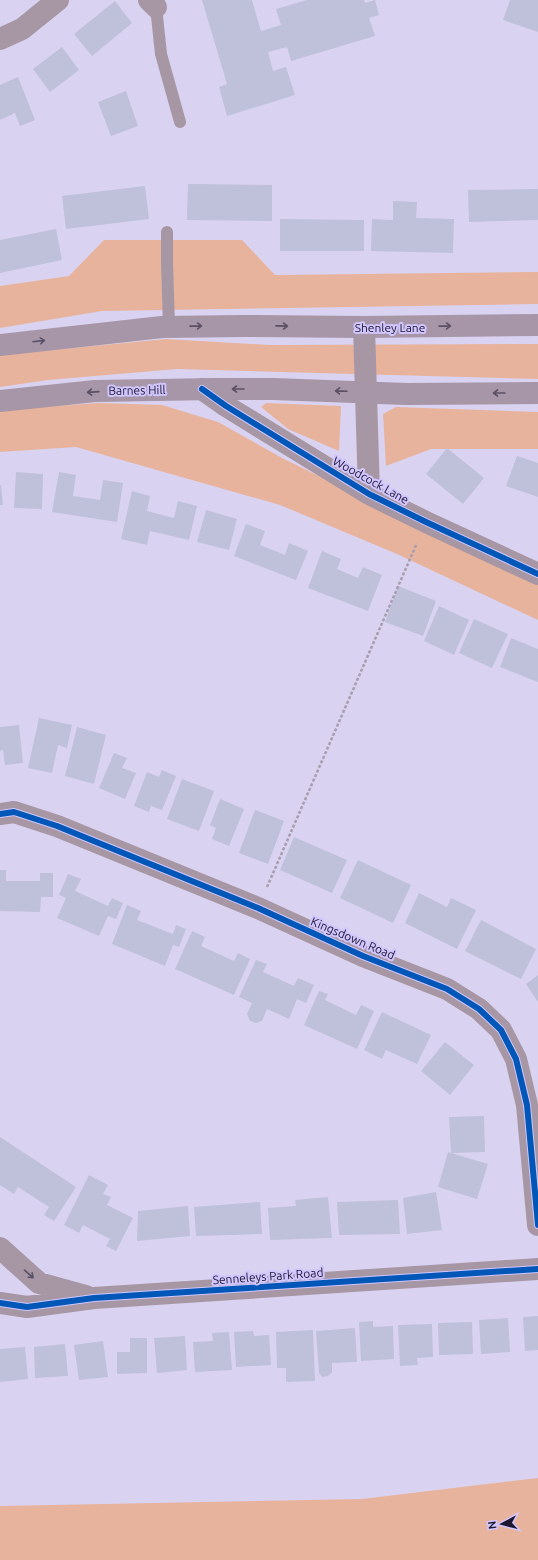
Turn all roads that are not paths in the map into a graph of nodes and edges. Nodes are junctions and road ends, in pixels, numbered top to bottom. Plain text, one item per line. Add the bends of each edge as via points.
1 (58, 0) edge
2 (153, 4) edge
3 (0, 39) edge
4 (180, 122) dead end
5 (167, 232) dead end
6 (538, 325) edge
7 (169, 327) junction
8 (364, 327) junction
9 (0, 346) edge
10 (202, 389) junction
11 (366, 392) junction
12 (538, 393) edge
13 (0, 401) edge
14 (369, 494) junction
15 (538, 574) edge
16 (0, 814) edge
17 (538, 1225) edge
18 (0, 1248) edge
19 (538, 1269) edge
20 (94, 1298) junction
21 (0, 1303) edge

1 - 3 street via 22,29
2 - 4 lane via 162,54
5 - 7 lane
8 -> 6 main road, Shenley Lane
7 -> 8 main road, Shenley Lane
9 -> 7 main road
8 - 11 street, Woodcock Lane
11 -> 10 main road, Barnes Hill
10 -> 13 main road, Barnes Hill via 95,391
10 - 14 street, Woodcock Lane
12 -> 11 main road
11 - 14 street, Woodcock Lane
14 - 15 street, Woodcock Lane
16 - 17 street, Kingsdown Road via 14,812 58,826 258,908 363,956 447,989 479,1009 501,1030 516,1058 528,1104
18 -> 20 street, Senneleys Park Road via 39,1283
19 - 20 street, Senneleys Park Road
20 - 21 street, Senneleys Park Road via 28,1307

